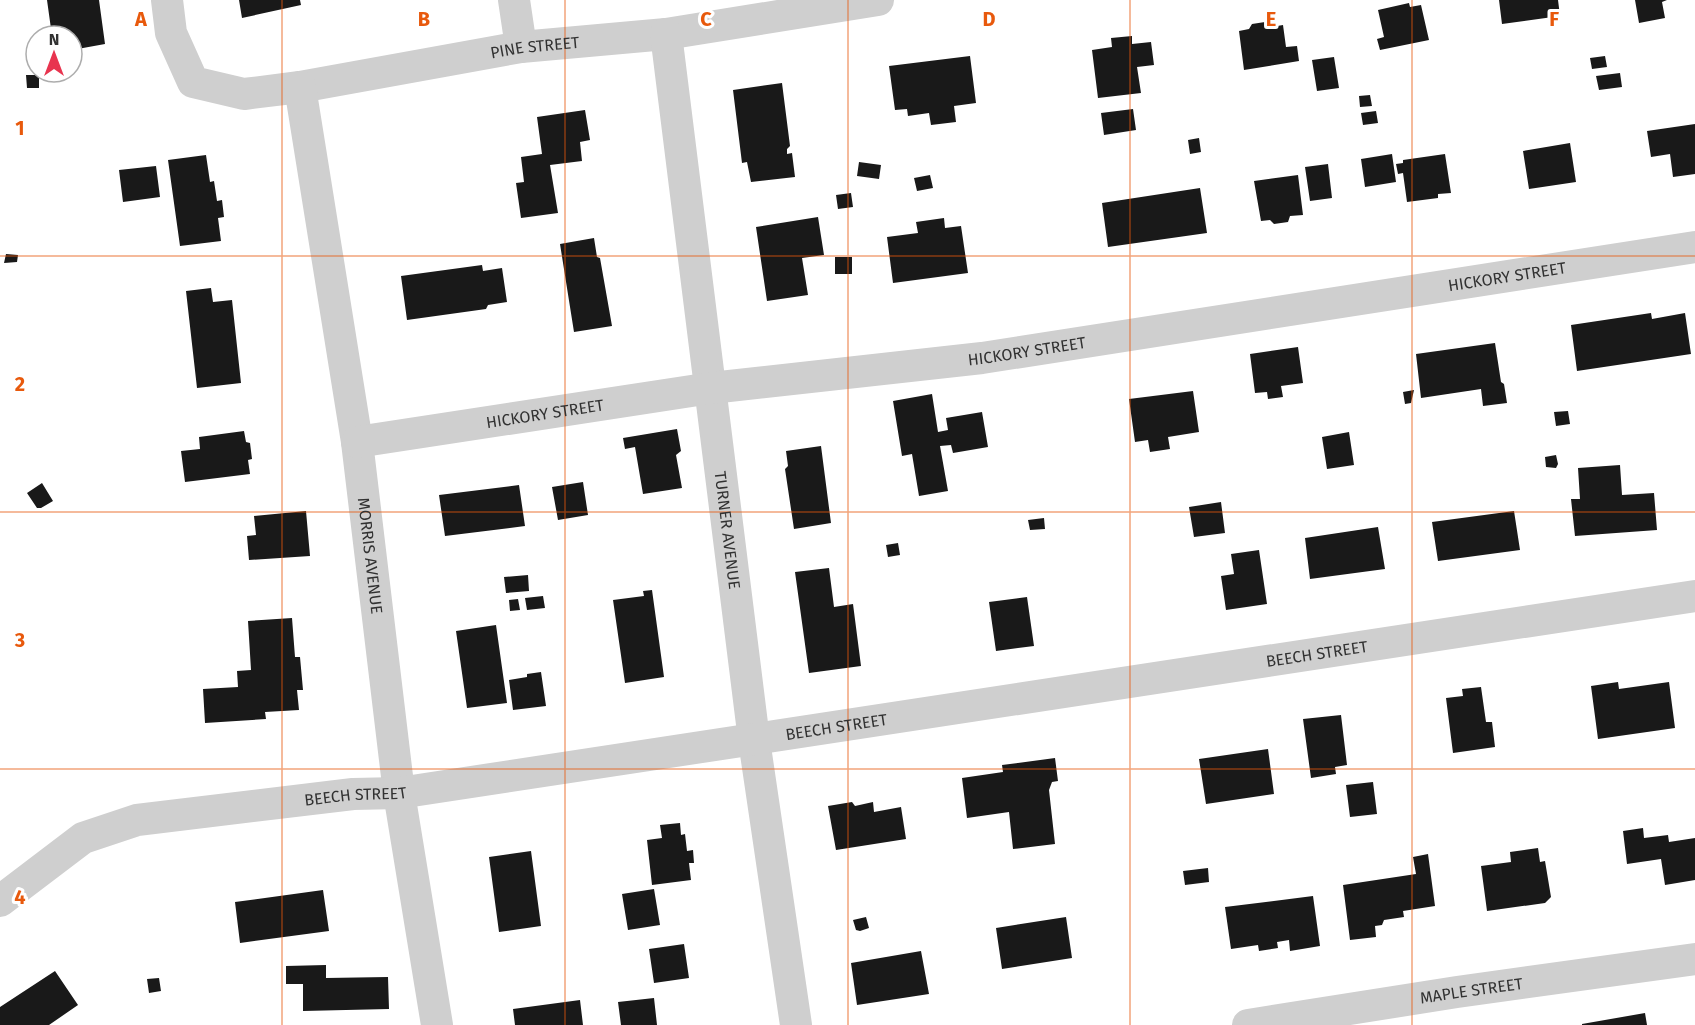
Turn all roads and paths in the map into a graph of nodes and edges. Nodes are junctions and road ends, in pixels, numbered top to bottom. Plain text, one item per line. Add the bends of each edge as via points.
1 (167, 0) edge
2 (514, 0) edge
3 (878, 0) edge
4 (666, 34) junction
5 (521, 47) junction
6 (300, 87) junction
7 (1695, 247) edge
8 (711, 388) junction
9 (357, 442) junction
10 (1695, 596) edge
11 (754, 740) junction
12 (399, 793) junction
13 (0, 901) edge
14 (1695, 959) edge
15 (436, 1025) edge
16 (796, 1025) edge
17 (1248, 1025) edge

1 - 6 street, PINE STREET via 171,33 194,82 244,94
2 - 5 street
3 - 4 street, PINE STREET
4 - 5 street, PINE STREET
4 - 8 street, TURNER AVENUE
5 - 6 street, PINE STREET
6 - 9 street, MORRIS AVENUE
7 - 8 street, HICKORY STREET via 982,358
8 - 9 street, HICKORY STREET
8 - 11 street, TURNER AVENUE
9 - 12 street, MORRIS AVENUE
10 - 11 street, BEECH STREET
11 - 12 street, BEECH STREET
11 - 16 street, TURNER AVENUE
12 - 13 street, BEECH STREET via 353,794 137,820 83,838
12 - 15 street, MORRIS AVENUE
14 - 17 street, MAPLE STREET

